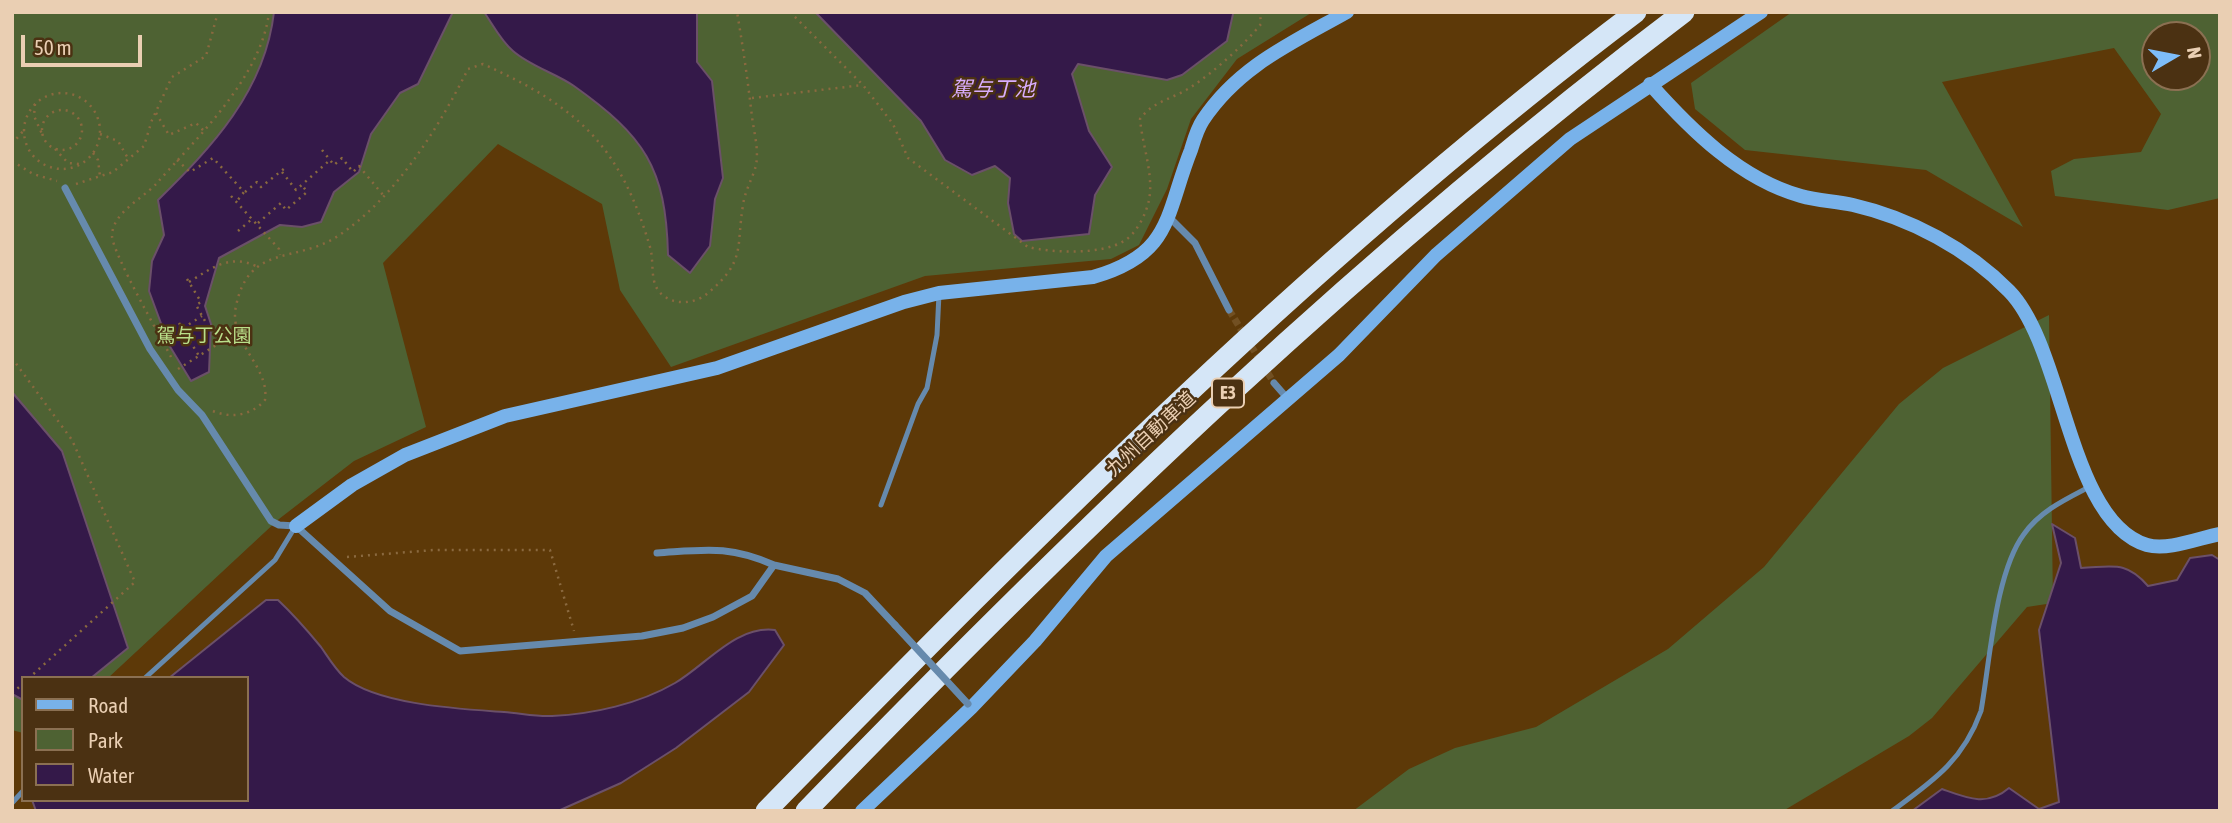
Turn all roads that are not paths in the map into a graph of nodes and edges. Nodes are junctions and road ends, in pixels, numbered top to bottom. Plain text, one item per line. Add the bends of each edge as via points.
1 (1347, 12) edge
2 (1636, 12) edge
3 (1684, 12) edge
4 (1760, 12) edge
5 (1650, 84) junction
6 (62, 184) road end
7 (1170, 218) junction
8 (939, 293) junction
9 (1229, 310) tunnel mouth
10 (1274, 383) tunnel mouth
11 (1288, 399) junction
12 (2089, 487) junction
13 (881, 505) dead end
14 (296, 526) junction
15 (2220, 534) edge
16 (657, 553) dead end
17 (774, 565) junction
18 (147, 676) edge
19 (970, 706) junction
20 (766, 811) edge
21 (806, 811) edge
22 (862, 811) edge
23 (1892, 811) edge

1 - 7 street via 1250,67 1228,88 1202,122
2 - 20 highway, 九州自動車道 / E3 via 1409,194 1233,349 1058,515
3 - 21 highway, 九州自動車道 / E3 via 1576,93 1415,226 1250,372 964,648
4 - 5 street
5 - 11 street via 1570,139 1436,255 1339,355
5 - 12 street via 1689,127 1759,179 1801,196 1895,217 1960,251 2011,292 2033,329
6 - 14 street via 150,349 178,390 202,415 271,521
7 - 8 street via 1153,244 1117,270 1093,277
7 - 9 street via 1195,243
8 - 13 lane via 928,388
8 - 14 street via 718,368 567,400 452,434 352,485
10 - 11 street
11 - 19 street via 1106,556 1035,641
12 - 15 street via 2120,530 2150,546
12 - 23 lane via 2057,504 2024,533 2004,578 1976,726 1955,762
14 - 17 street via 390,611 460,651 642,636 683,628 752,596
14 - 18 lane via 275,560
16 - 17 street via 723,549
17 - 19 street, bridge via 838,579 865,593
19 - 22 street

